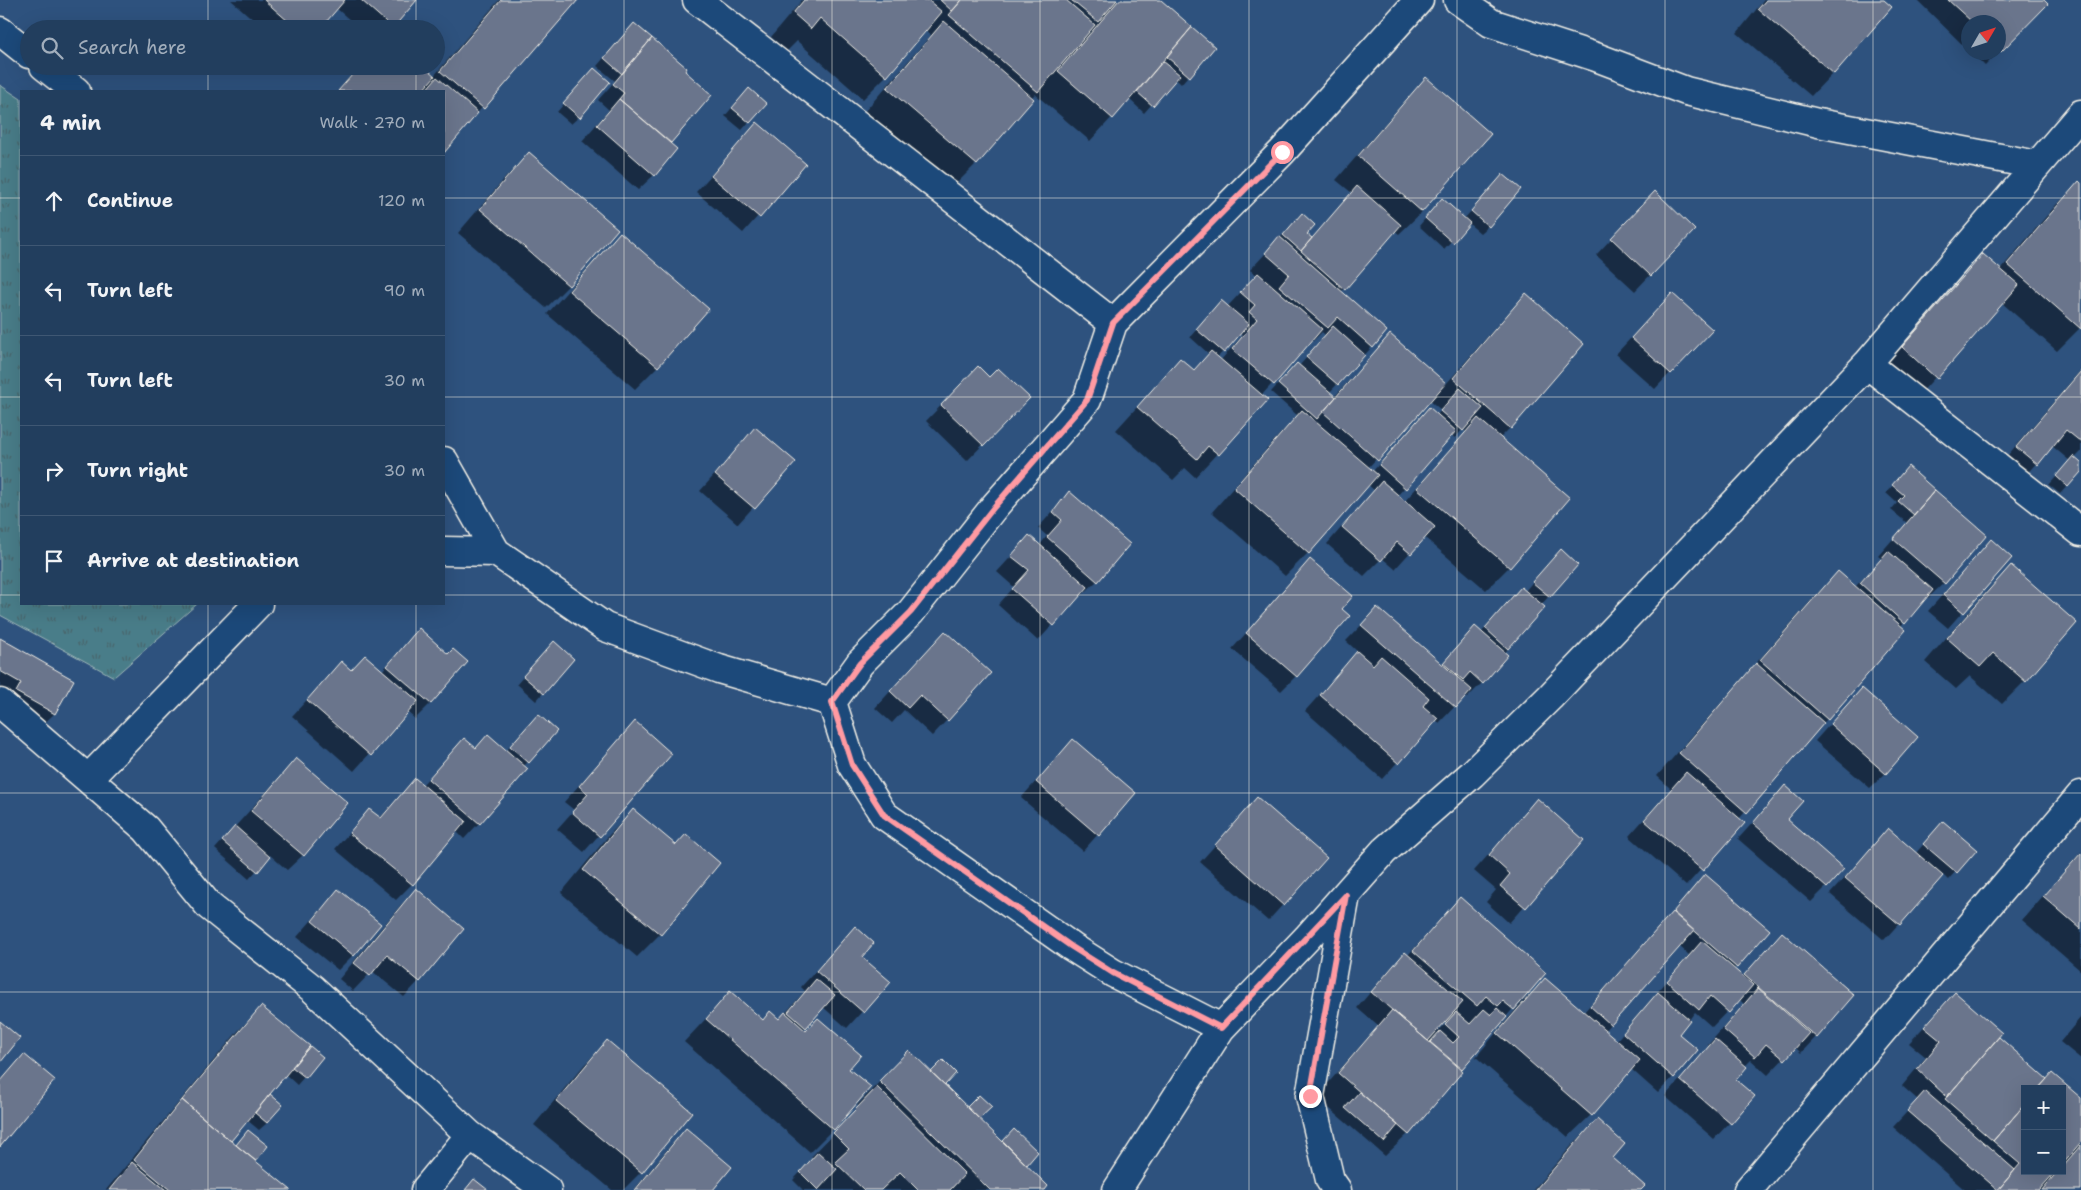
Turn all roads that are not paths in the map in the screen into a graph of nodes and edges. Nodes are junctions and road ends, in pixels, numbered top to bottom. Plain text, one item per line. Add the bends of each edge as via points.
1 (697, 0) edge
2 (1418, 0) edge
3 (1458, 0) edge
4 (0, 31) edge
5 (20, 47) edge
6 (56, 75) edge
7 (75, 90) edge
8 (2081, 114) edge
9 (2037, 165) junction
10 (1113, 323) junction
11 (1867, 364) junction
12 (445, 463) edge
13 (2081, 532) edge
14 (445, 551) edge
15 (496, 552) junction
16 (257, 605) edge
17 (0, 702) edge
18 (832, 702) junction
19 (89, 778) junction
20 (2081, 795) edge
21 (1346, 895) junction
22 (1221, 1028) junction
23 (470, 1135) junction
24 (425, 1190) edge
25 (547, 1190) edge
26 (1117, 1190) edge
27 (1337, 1190) edge
28 (1748, 1190) edge

1 - 10 street
2 - 10 street via 1282,152
3 - 9 street via 1491,23 1686,91 1818,123
4 - 5 street
6 - 7 street
8 - 9 street
9 - 11 street
10 - 18 street via 1087,400 994,507 911,612 860,663
11 - 13 street
11 - 21 street via 1550,697 1472,774 1384,851
12 - 15 street
14 - 15 street
15 - 18 street via 605,627 719,669
16 - 19 street
17 - 19 street
18 - 22 street via 852,765 884,815 1113,973
19 - 23 street via 146,829 209,906 313,989
20 - 28 street
21 - 22 street
21 - 27 street via 1310,1096 1330,1180
22 - 26 street
23 - 24 street
23 - 25 street

